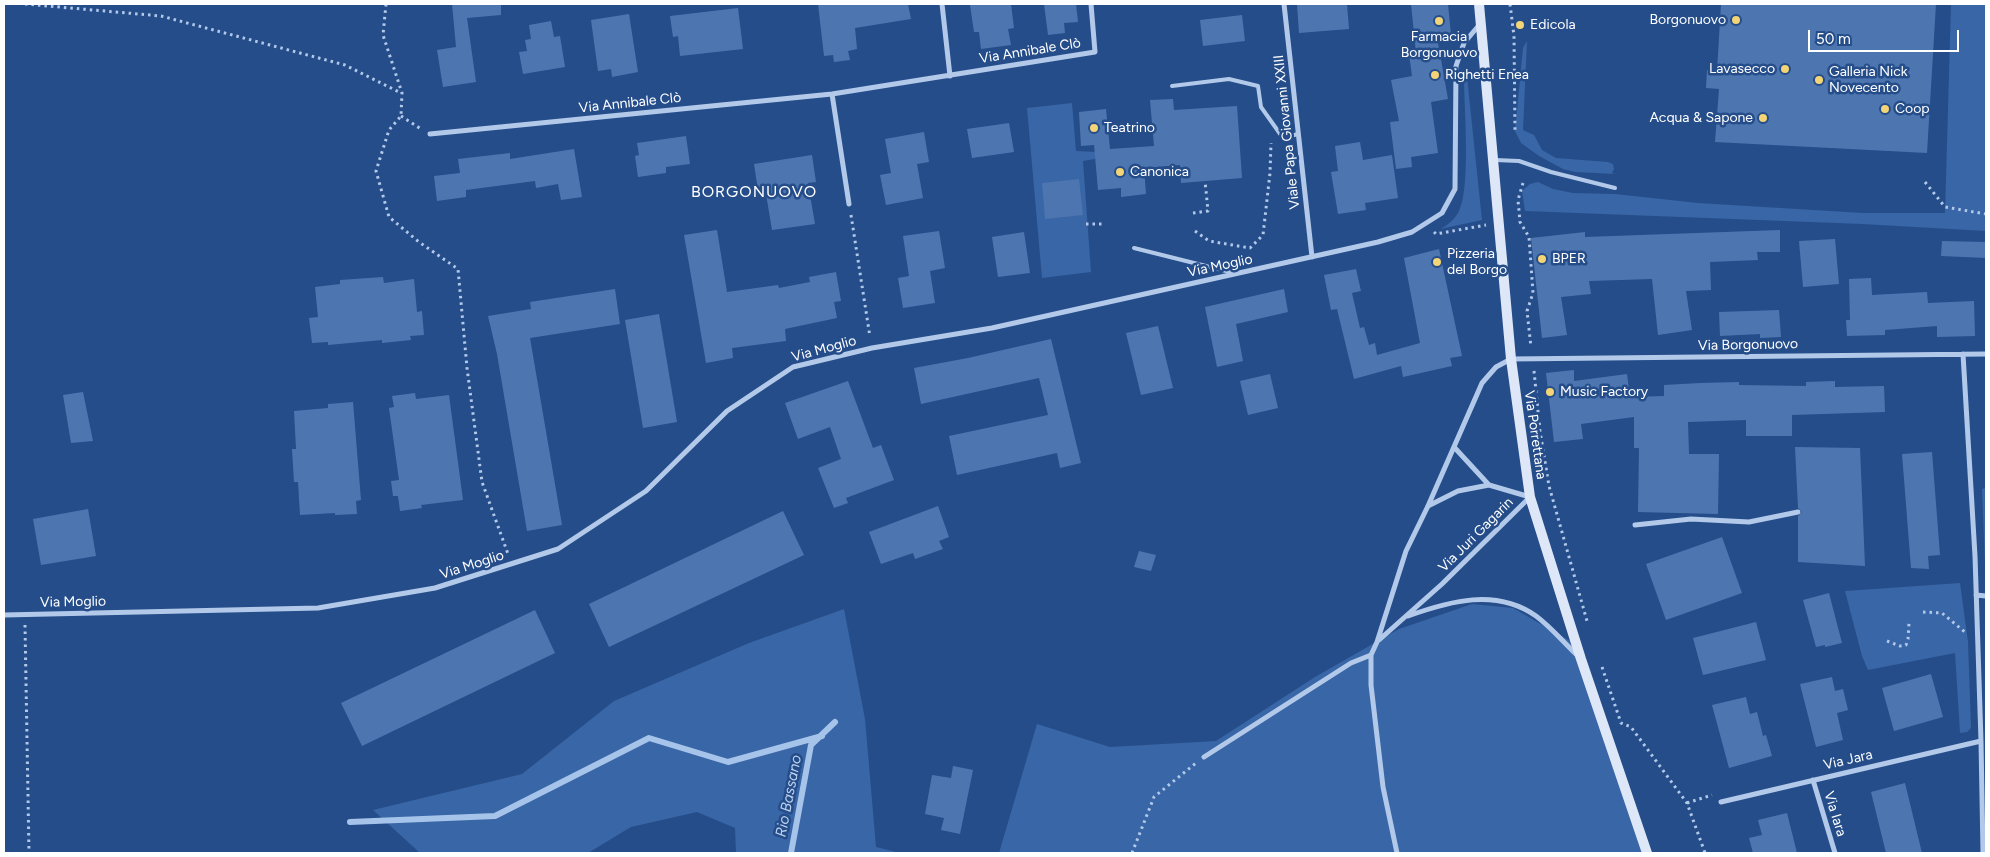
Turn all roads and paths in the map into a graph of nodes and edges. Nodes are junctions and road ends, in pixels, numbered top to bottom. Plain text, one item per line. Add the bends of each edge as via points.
1 (25, 4) edge
2 (386, 4) edge
3 (942, 4) edge
4 (1091, 4) edge
5 (1284, 4) edge
6 (1479, 4) edge
7 (1510, 4) edge
8 (1481, 24) junction
9 (950, 76) junction
10 (1172, 86) dead end
11 (402, 93) junction
12 (832, 94) junction
13 (400, 116) junction
14 (1515, 132) dead end
15 (430, 134) joint
16 (1298, 134) junction
17 (1271, 140) dead end
18 (1492, 160) junction
19 (1205, 181) dead end
20 (1925, 182) dead end
21 (1523, 184) dead end
22 (1615, 188) dead end
23 (849, 204) joint
24 (1193, 213) dead end
25 (1986, 214) edge
26 (1498, 222) junction
27 (1086, 224) dead end
28 (1104, 224) dead end
29 (1425, 224) junction
30 (1195, 231) dead end
31 (1134, 248) dead end
32 (1312, 257) junction
33 (1236, 274) junction
34 (872, 348) junction
35 (1963, 354) junction
36 (1986, 354) edge
37 (1533, 358) junction
38 (1511, 359) junction
39 (1454, 447) junction
40 (1488, 485) junction
41 (1530, 497) junction
42 (1428, 506) junction
43 (1798, 512) dead end
44 (1635, 525) dead end
45 (512, 564) junction
46 (1976, 595) junction
47 (1986, 596) edge
48 (1923, 612) dead end
49 (4, 615) edge
50 (24, 615) junction
51 (1406, 618) junction
52 (1909, 623) dead end
53 (1588, 625) dead end
54 (1966, 634) dead end
55 (1887, 641) dead end
56 (1377, 642) junction
57 (1371, 655) junction
58 (1581, 659) junction
59 (1600, 661) dead end
60 (1981, 740) junction
61 (1204, 757) joint
62 (1813, 780) junction
63 (1721, 802) joint
64 (1687, 803) junction
65 (29, 853) edge
66 (1132, 853) edge
67 (1397, 853) edge
68 (1647, 853) edge
69 (1705, 853) edge
70 (1835, 853) edge
71 (1983, 853) edge

1 - 11 path via 161,16 345,65
2 - 11 path via 383,35
3 - 9 street
4 - 9 street, Via Annibale Clò via 1095,52
5 - 16 street, Viale Papa Giovanni XXIII
6 - 8 main road, Via Porrettana
7 - 14 path via 1514,36
8 - 18 main road, Via Porrettana
8 - 29 street, Via Moglio via 1464,42 1456,66 1455,189 1442,213
9 - 12 street, Via Annibale Clò
10 - 16 lane via 1229,79 1258,86 1261,107 1283,138
11 - 13 path
12 - 15 street, Via Annibale Clò
12 - 23 street
13 - 15 path
13 - 45 path via 389,130 376,171 388,217 458,268 482,482
16 - 32 street, Viale Papa Giovanni XXIII
17 - 30 path via 1263,234 1250,248 1208,241
18 - 22 lane via 1519,161
18 - 26 main road, Via Porrettana
19 - 24 path via 1208,211
20 - 25 path via 1945,207
21 - 37 path via 1518,200 1520,222 1528,237 1533,293 1527,311
23 - 34 path
26 - 29 path via 1436,234
26 - 38 main road, Via Porrettana
27 - 28 path
29 - 32 street, Via Moglio via 1387,240
31 - 33 lane
32 - 33 street, Via Moglio
33 - 34 street, Via Moglio via 992,328
34 - 45 street, Via Moglio via 793,367 726,411 646,491 558,549
35 - 36 street, Via Borgonuovo
35 - 37 street, Via Borgonuovo
35 - 46 street
37 - 38 street, Via Borgonuovo
37 - 53 path via 1549,486
38 - 39 street, Via Juri Gagarin via 1496,367 1482,382
38 - 41 main road, Via Porrettana
39 - 40 street, Via Juri Gagarin
39 - 42 street, Via Juri Gagarin
40 - 41 street, Via Juri Gagarin
40 - 42 street, Via Juri Gagarin via 1458,491
41 - 51 street, Via Juri Gagarin
41 - 58 main road, Via Porrettana
42 - 56 street, Via Juri Gagarin via 1406,551
43 - 44 street via 1750,522 1691,519
45 - 50 street, Via Moglio via 435,588 331,607
46 - 47 street
46 - 60 street
48 - 54 path via 1942,613
49 - 50 street, Via Moglio
50 - 65 path
51 - 56 street, Via Juri Gagarin
51 - 58 street, Via Juri Gagarin via 1439,605 1468,599 1496,599 1523,608 1537,617
52 - 55 path via 1906,645
56 - 57 street, Via Juri Gagarin
57 - 61 street via 1351,663
57 - 67 street, Via Juri Gagarin via 1371,685 1382,778
58 - 68 main road, Via Porrettana
59 - 64 path via 1622,723 1630,728
60 - 62 street, Via Jara
60 - 71 street
61 - 66 path via 1154,797
62 - 63 street, Via Jara
62 - 70 street, Via Iara
63 - 64 path via 1718,794
64 - 69 path

